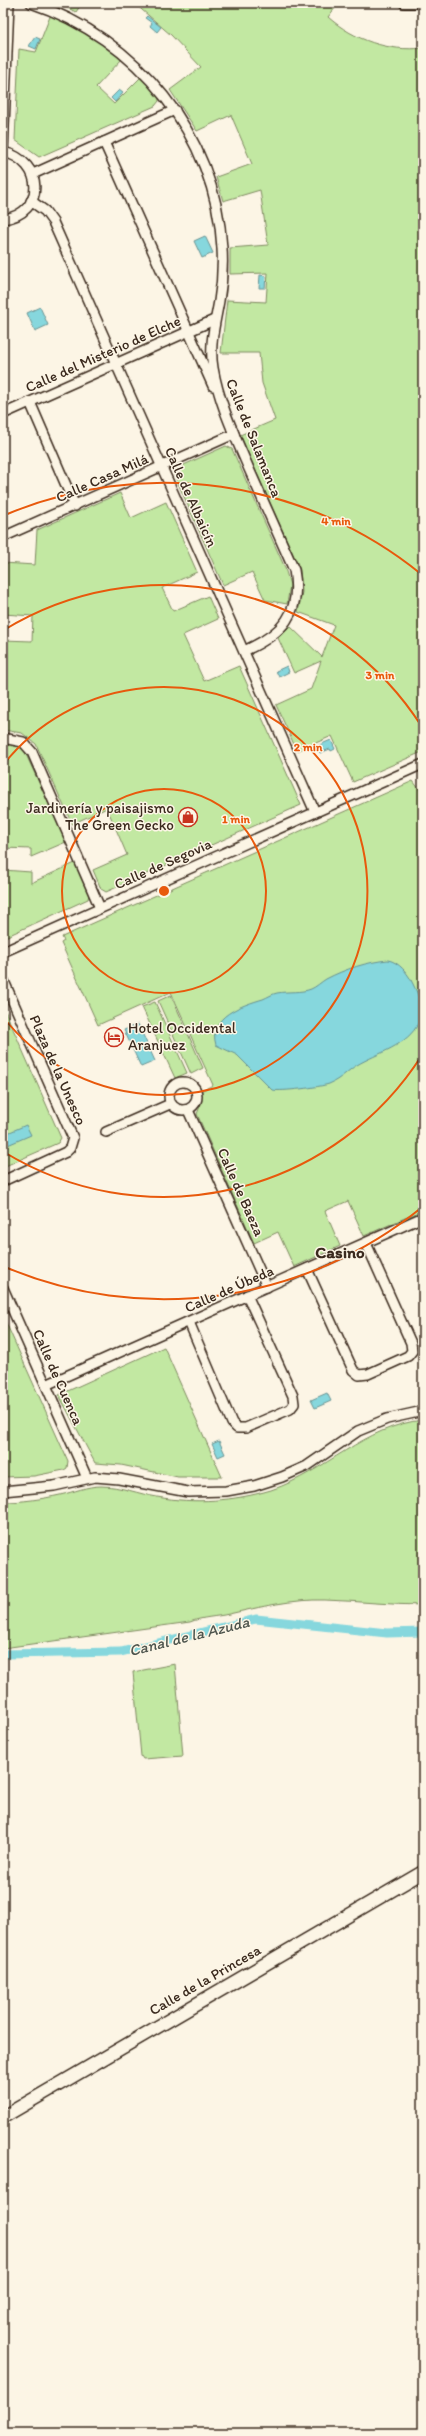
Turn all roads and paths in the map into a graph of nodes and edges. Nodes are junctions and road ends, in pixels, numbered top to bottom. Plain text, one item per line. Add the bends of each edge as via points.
1 (9, 3) edge
2 (31, 3) edge
3 (404, 3) edge
4 (420, 3) edge
5 (6, 19) edge
6 (175, 110) junction
7 (104, 142) junction
8 (3, 152) edge
9 (33, 174) junction
10 (32, 201) junction
11 (3, 219) edge
12 (214, 320) junction
13 (188, 332) junction
14 (116, 364) junction
15 (30, 402) junction
16 (3, 414) edge
17 (234, 434) junction
18 (162, 467) junction
19 (75, 506) junction
20 (3, 537) edge
21 (244, 651) junction
22 (3, 738) edge
23 (423, 764) edge
24 (315, 812) junction
25 (100, 908) junction
26 (3, 952) edge
27 (3, 978) edge
28 (170, 1104) junction
29 (188, 1110) junction
30 (106, 1132) dead end
31 (3, 1181) edge
32 (423, 1217) edge
33 (366, 1243) junction
34 (307, 1268) junction
35 (267, 1286) junction
36 (3, 1288) edge
37 (247, 1295) junction
38 (189, 1322) junction
39 (46, 1385) junction
40 (423, 1412) edge
41 (87, 1478) junction
42 (3, 1491) edge
43 (423, 1872) edge
44 (3, 2117) edge

1 - 5 street
2 - 6 street, Calle de Salamanca via 57,12 107,40 139,66
3 - 4 street
5 - 8 street
6 - 7 street
6 - 12 street, Calle de Salamanca via 196,149 218,213 222,280
7 - 9 street
7 - 13 street
8 - 9 street via 21,159
9 - 10 street
10 - 11 street via 19,214
10 - 14 street, Calle de Albaicín via 45,211 53,222
12 - 13 street, Calle del Misterio de Elche
12 - 17 street, Calle de Salamanca via 211,342 213,366 218,393
13 - 14 street, Calle del Misterio de Elche
13 - 17 street
14 - 15 street, Calle del Misterio de Elche
14 - 18 street, Calle de Albaicín
15 - 16 street, Calle del Misterio de Elche
15 - 19 street
17 - 18 street, Calle Casa Milá
17 - 21 street, Calle de Salamanca via 294,570 297,585 292,613 283,627 271,638
18 - 19 street, Calle Casa Milá
18 - 21 street, Calle de Albaicín
19 - 20 street, Calle Casa Milá
21 - 24 street, Calle de Albaicín
22 - 25 street via 23,742 32,752
23 - 24 street, Calle de Segovia
24 - 25 street, Calle de Segovia
25 - 26 street, Calle de Segovia
27 - 31 street, Plaza de la Unesco via 73,1138 66,1152
28 - 29 street via 179,1110
28 - 29 street via 169,1092 172,1087 183,1082 189,1083 196,1090 197,1096 196,1102
28 - 30 street
29 - 35 street, Calle de Baeza
32 - 33 street, Calle de Úbeda
33 - 34 street, Calle de Úbeda
33 - 34 street via 412,1350 408,1356 374,1371 359,1375 352,1370
34 - 35 street, Calle de Úbeda
35 - 37 street, Calle de Úbeda
36 - 39 street, Calle de Cuenca
37 - 38 street, Calle de Úbeda
37 - 38 street via 293,1396 294,1404 290,1409 246,1428 237,1428 232,1423
38 - 39 street, Calle de Úbeda
39 - 41 street, Calle de Cuenca
40 - 41 street via 386,1419 358,1431 328,1453 282,1477 247,1487 226,1491 188,1492 107,1477
41 - 42 street via 54,1486
43 - 44 street, Calle de la Princesa

